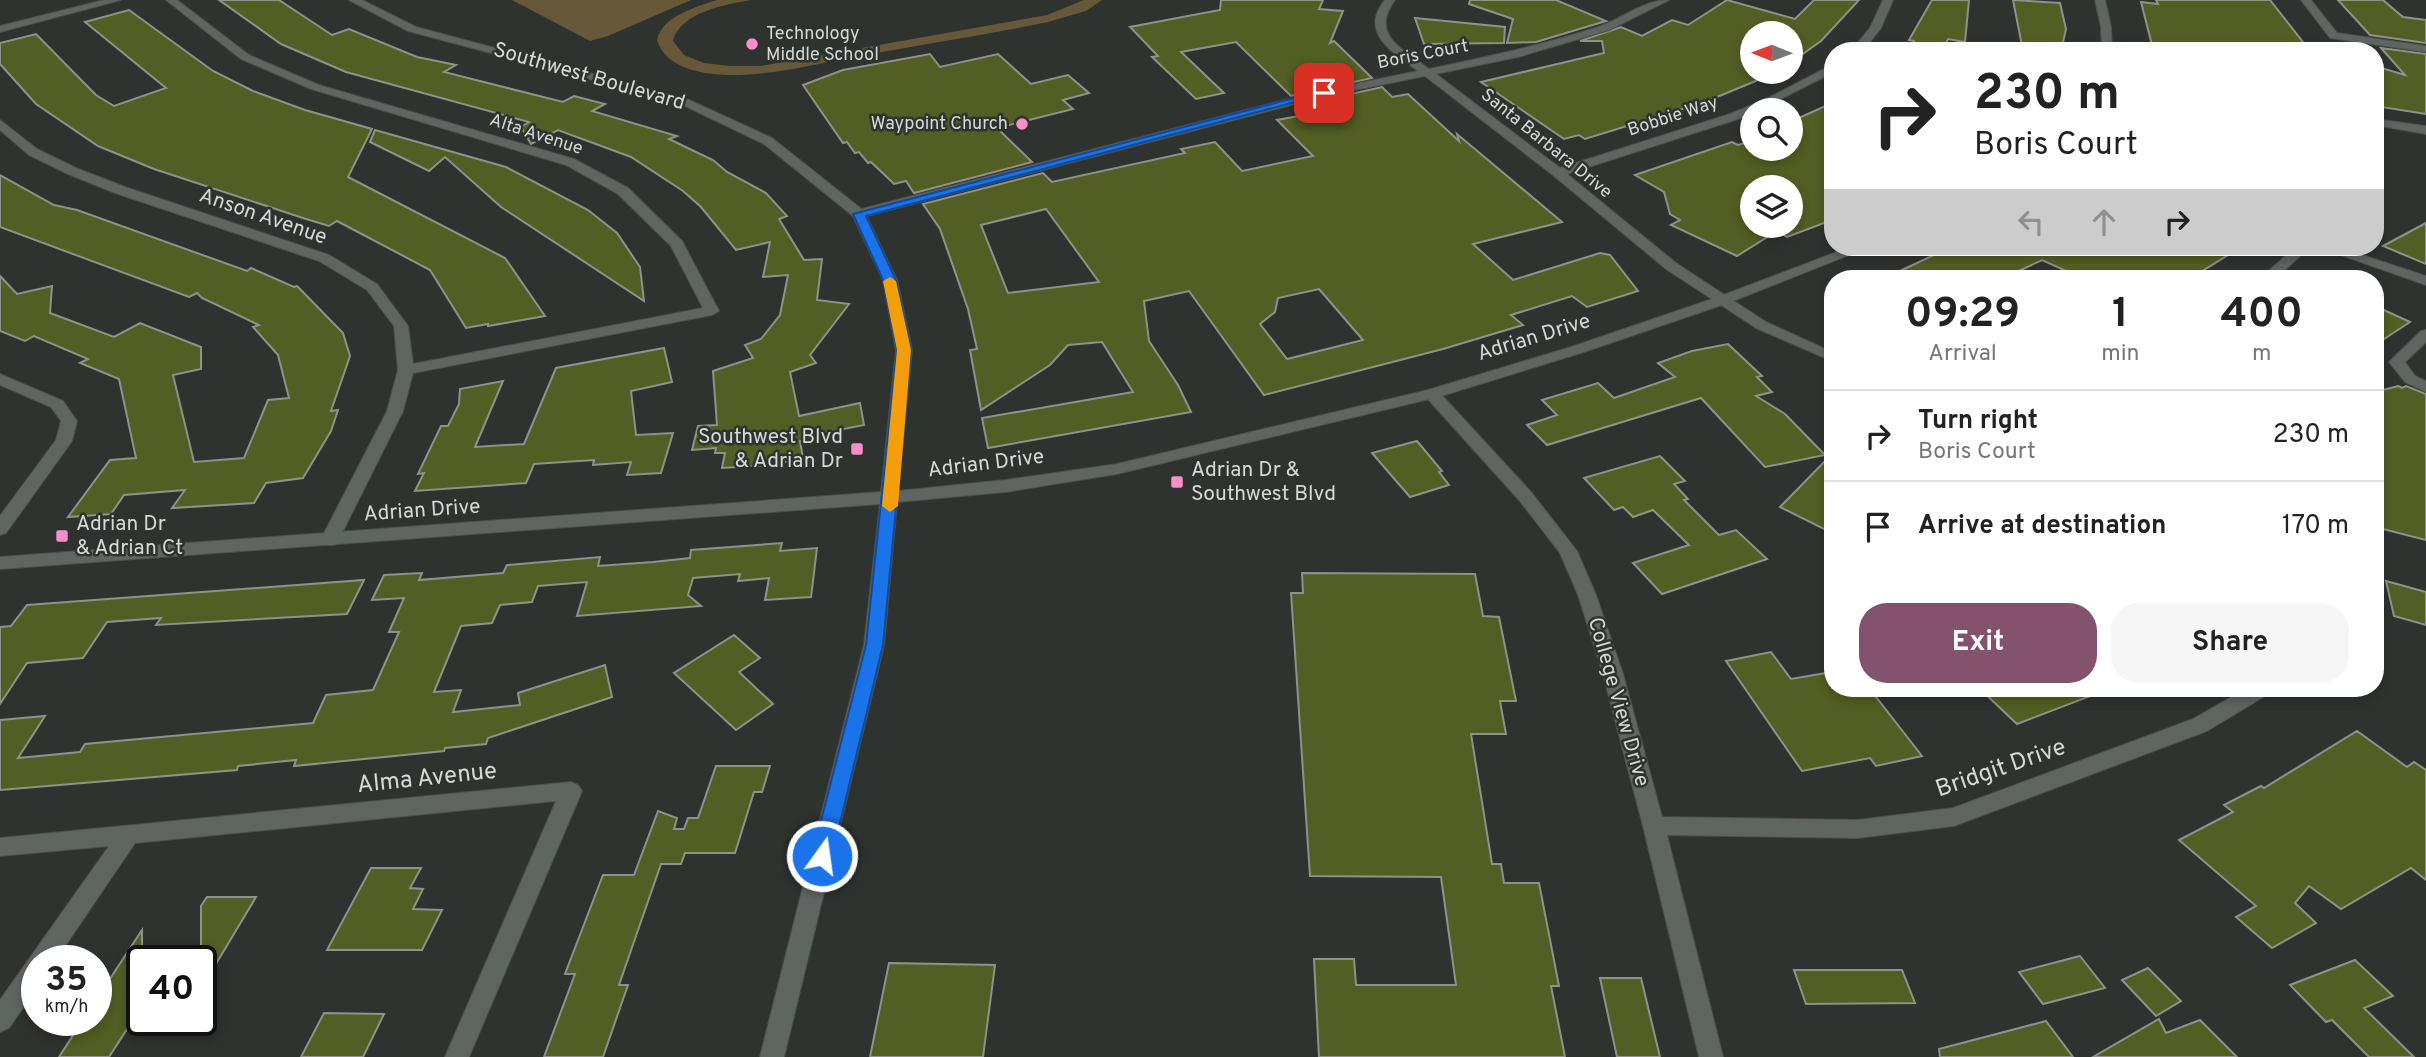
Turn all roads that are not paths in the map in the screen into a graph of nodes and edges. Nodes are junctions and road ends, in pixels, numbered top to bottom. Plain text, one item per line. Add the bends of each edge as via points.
1 (116, 0) edge
2 (171, 0) edge
3 (354, 0) edge
4 (1390, 0) edge
5 (1664, 0) edge
6 (1888, 0) edge
7 (2100, 0) edge
8 (2306, 0) edge
9 (0, 29) edge
10 (1866, 42) edge
11 (2107, 42) edge
12 (2376, 42) edge
13 (2384, 43) edge
14 (2426, 49) edge
15 (1427, 72) junction
16 (1824, 73) edge
17 (2384, 123) edge
18 (0, 124) edge
19 (2426, 130) edge
20 (1558, 173) junction
21 (859, 214) junction
22 (1839, 256) edge
23 (2293, 256) edge
24 (2352, 256) edge
25 (2277, 270) edge
26 (2426, 281) edge
27 (1723, 300) junction
28 (2426, 334) edge
29 (1824, 353) edge
30 (407, 370) junction
31 (0, 379) edge
32 (2426, 387) edge
33 (1432, 394) junction
34 (891, 497) junction
35 (0, 529) edge
36 (329, 541) junction
37 (0, 563) edge
38 (2248, 697) edge
39 (1654, 826) junction
40 (128, 836) junction
41 (0, 847) edge
42 (52, 945) edge
43 (21, 990) edge
44 (0, 1020) edge
45 (457, 1057) edge
46 (772, 1057) edge
47 (1711, 1057) edge

1 - 9 street
2 - 30 street, Alta Avenue via 245,57 315,87 570,162 623,191 677,244 712,312
3 - 21 street, Southwest Boulevard via 412,29 683,101 768,141
4 - 15 street, Santa Barbara Drive via 1380,11 1378,25 1383,36
5 - 15 street, Boris Court via 1605,28 1514,55
6 - 10 street via 1882,19
7 - 11 street
8 - 12 street via 2334,36
13 - 14 street
15 - 20 street, Santa Barbara Drive
15 - 21 street, Boris Court via 1324,93
16 - 20 street, Bobbie Way via 1751,110
17 - 19 street
18 - 30 street, Anson Avenue via 33,152 72,171 324,258 372,287 401,327
20 - 27 street, Santa Barbara Drive via 1671,266
21 - 34 street, Southwest Boulevard via 890,280 904,350
22 - 27 street, Adrian Drive
23 - 25 street
24 - 26 street
27 - 29 street, Santa Barbara Drive via 1762,325
27 - 33 street, Adrian Drive
28 - 32 street via 2397,362 2410,380
30 - 36 street, Anson Avenue via 395,411
31 - 35 street via 57,404 69,421 64,441
33 - 34 street, Adrian Drive via 1117,469
33 - 39 street, College View Drive via 1525,496 1568,551 1612,674
34 - 36 street, Adrian Drive
34 - 46 street, Southwest Boulevard via 874,645
36 - 37 street, Adrian Drive
38 - 39 street, Bridgit Drive via 2200,725 1954,817 1858,829
39 - 47 street, College View Drive
40 - 41 street, Alma Avenue
40 - 42 street
40 - 45 street, Alma Avenue via 571,791
43 - 44 street

